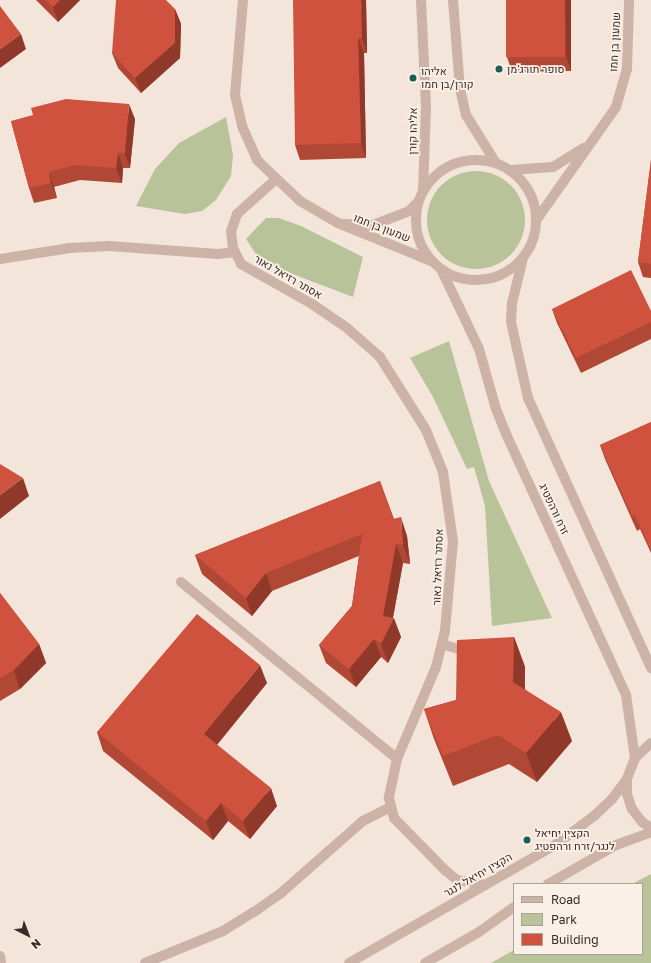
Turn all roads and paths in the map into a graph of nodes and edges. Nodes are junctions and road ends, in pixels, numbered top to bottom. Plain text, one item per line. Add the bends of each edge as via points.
1 (243, 0) edge
2 (421, 0) edge
3 (453, 0) edge
4 (629, 0) edge
5 (603, 128) junction
6 (496, 163) junction
7 (511, 170) junction
8 (275, 180) junction
9 (423, 191) junction
10 (418, 202) junction
11 (537, 219) junction
12 (338, 224) junction
13 (235, 252) junction
14 (523, 258) junction
15 (0, 259) edge
16 (431, 261) junction
17 (442, 271) junction
18 (181, 582) dead end
19 (442, 644) junction
20 (475, 654) edge
21 (651, 668) edge
22 (651, 743) edge
23 (635, 758) junction
24 (397, 759) junction
25 (627, 779) junction
26 (391, 807) junction
27 (651, 828) edge
28 (651, 832) edge
29 (550, 883) edge
30 (486, 885) junction
31 (513, 908) edge
32 (0, 956) edge
33 (1, 963) edge
34 (145, 963) edge
35 (348, 963) edge
36 (424, 963) edge

1 - 8 street via 235,95 242,126 257,160
2 - 9 street, אליהו קורן via 426,106
3 - 6 street via 460,89 466,115
4 - 5 street, שמעון בן חמו via 628,62 623,90
5 - 7 street, שמעון בן חמו via 582,150 554,167
5 - 11 street, שמעון בן חמו via 552,194
6 - 7 street
6 - 9 street via 480,160 462,161 433,177
7 - 11 street via 530,192
8 - 12 street via 300,201
8 - 13 street, אסתר רזיאל נאור via 237,214 231,231
9 - 10 street
10 - 12 street, שמעון בן חמו via 409,211 373,225
10 - 16 street via 415,223 420,243
11 - 14 street via 535,233
12 - 16 street, שמעון בן חמו
13 - 15 street via 218,254 109,246 70,248
13 - 19 street, אסתר רזיאל נאור via 241,264 312,304 347,328 380,357 426,430 443,472 453,541 450,597
14 - 17 street via 510,270 494,278 476,281 458,278
14 - 21 street, זרח ורהפטיג via 512,303 511,322 528,398
16 - 17 street
17 - 23 street, זרח ורהפטיג via 479,349 496,409 626,695
18 - 24 street
19 - 20 street
19 - 24 street, אסתר רזיאל נאור via 423,703
22 - 23 street
23 - 25 street
24 - 26 street, אסתר רזיאל נאור via 390,784
25 - 27 street via 632,809 642,822
25 - 30 street, הקצין יחיאל לנגר via 612,799 594,816 555,845
26 - 30 street, אסתר רזיאל נאור via 394,818 404,831 457,880
26 - 34 street via 363,821 254,912 223,931
28 - 29 street via 616,845
30 - 35 street, הקצין יחיאל לנגר
31 - 36 street via 479,932
32 - 33 street

